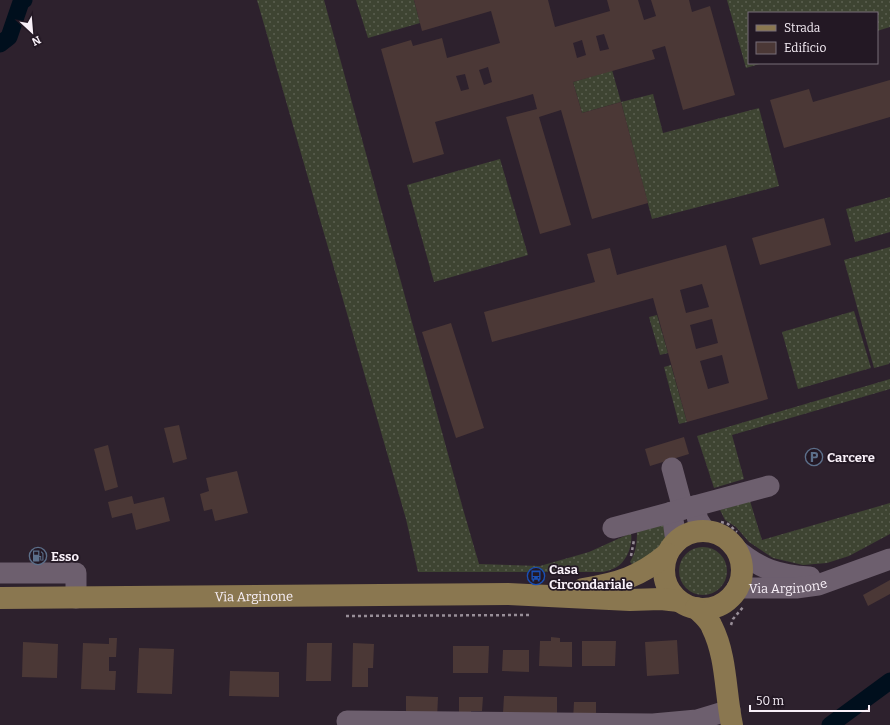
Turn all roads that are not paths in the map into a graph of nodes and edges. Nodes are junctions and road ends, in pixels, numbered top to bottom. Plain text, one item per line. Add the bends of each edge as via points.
1 (672, 468) dead end
2 (769, 486) dead end
3 (683, 509) junction
4 (613, 528) dead end
5 (705, 531) junction
6 (671, 548) junction
7 (736, 549) junction
8 (890, 559) edge
9 (0, 573) edge
10 (836, 577) junction
11 (508, 594) junction
12 (738, 596) junction
13 (0, 598) edge
14 (76, 598) junction
15 (688, 605) junction
16 (721, 649) junction
17 (731, 718) edge
18 (347, 721) dead end

1 - 3 street
2 - 3 street
3 - 4 street
3 - 5 street via 698,520
3 - 6 street
5 - 6 main road, Via Arginone via 689,533
5 - 7 main road, Via Arginone via 724,537
6 - 11 main road, Via Arginone via 652,567 609,585
6 - 15 main road via 664,566 664,580 672,595
7 - 10 street, Via Arginone via 766,569 794,576
7 - 12 main road, Via Arginone via 742,568
8 - 10 street, Via Arginone
9 - 14 street via 76,573
10 - 12 street, Via Arginone via 818,585
11 - 14 main road, Via Arginone
11 - 15 main road, Via Arginone via 630,600 661,599
12 - 15 main road, Via Arginone via 706,609
12 - 16 main road via 723,617
13 - 14 main road, Via Arginone
15 - 16 main road via 706,617
16 - 17 main road
17 - 18 street via 653,724

